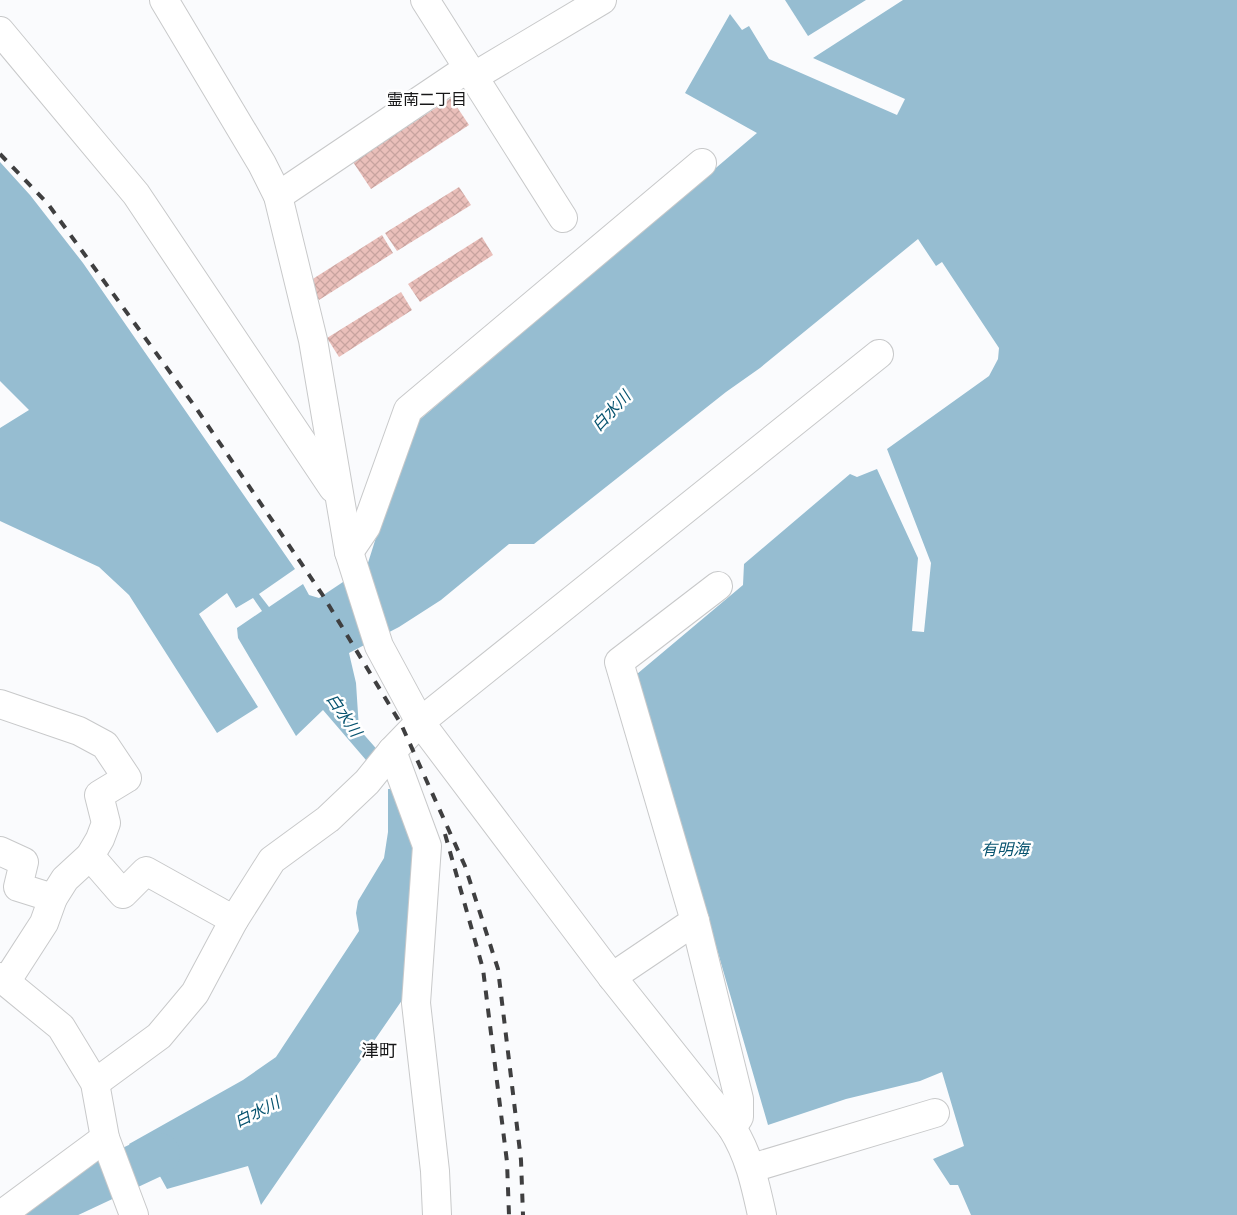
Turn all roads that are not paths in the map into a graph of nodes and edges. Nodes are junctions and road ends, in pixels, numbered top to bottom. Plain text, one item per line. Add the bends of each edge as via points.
1 (164, 0) edge
2 (425, 0) edge
3 (602, 0) edge
4 (0, 31) edge
5 (471, 72) junction
6 (702, 163) dead end
7 (278, 196) junction
8 (562, 218) dead end
9 (879, 354) dead end
10 (339, 496) junction
11 (351, 561) junction
12 (718, 586) dead end
13 (0, 704) edge
14 (420, 722) junction
15 (390, 753) junction
16 (0, 851) edge
17 (90, 856) junction
18 (53, 898) junction
19 (234, 920) junction
20 (696, 922) junction
21 (612, 977) junction
22 (3, 979) edge
23 (95, 1083) junction
24 (935, 1113) dead end
25 (732, 1128) junction
26 (107, 1144) junction
27 (752, 1168) junction
28 (133, 1211) edge
29 (1, 1212) edge
30 (437, 1215) edge
31 (762, 1215) edge

1 - 7 street
2 - 5 street
3 - 5 street
4 - 10 street via 136,194
5 - 7 street
5 - 8 street
6 - 11 street via 408,410
7 - 10 street via 313,340
9 - 14 street
10 - 11 street
11 - 14 street via 379,646
12 - 20 street via 619,662
13 - 17 street via 105,745 127,778 99,795 106,823
14 - 15 street
14 - 21 street
15 - 19 street via 367,782 328,819 272,860
15 - 30 street via 427,846 416,1003
16 - 18 street via 24,862 18,887
17 - 18 street via 65,879
17 - 19 street via 124,894 146,871
18 - 22 street via 44,923
19 - 23 street via 195,993 159,1036
20 - 21 street
20 - 25 street via 739,1099 739,1117
21 - 25 street
22 - 23 street via 61,1027
23 - 26 street
24 - 27 street
25 - 27 street
26 - 28 street
26 - 29 street
27 - 31 street

